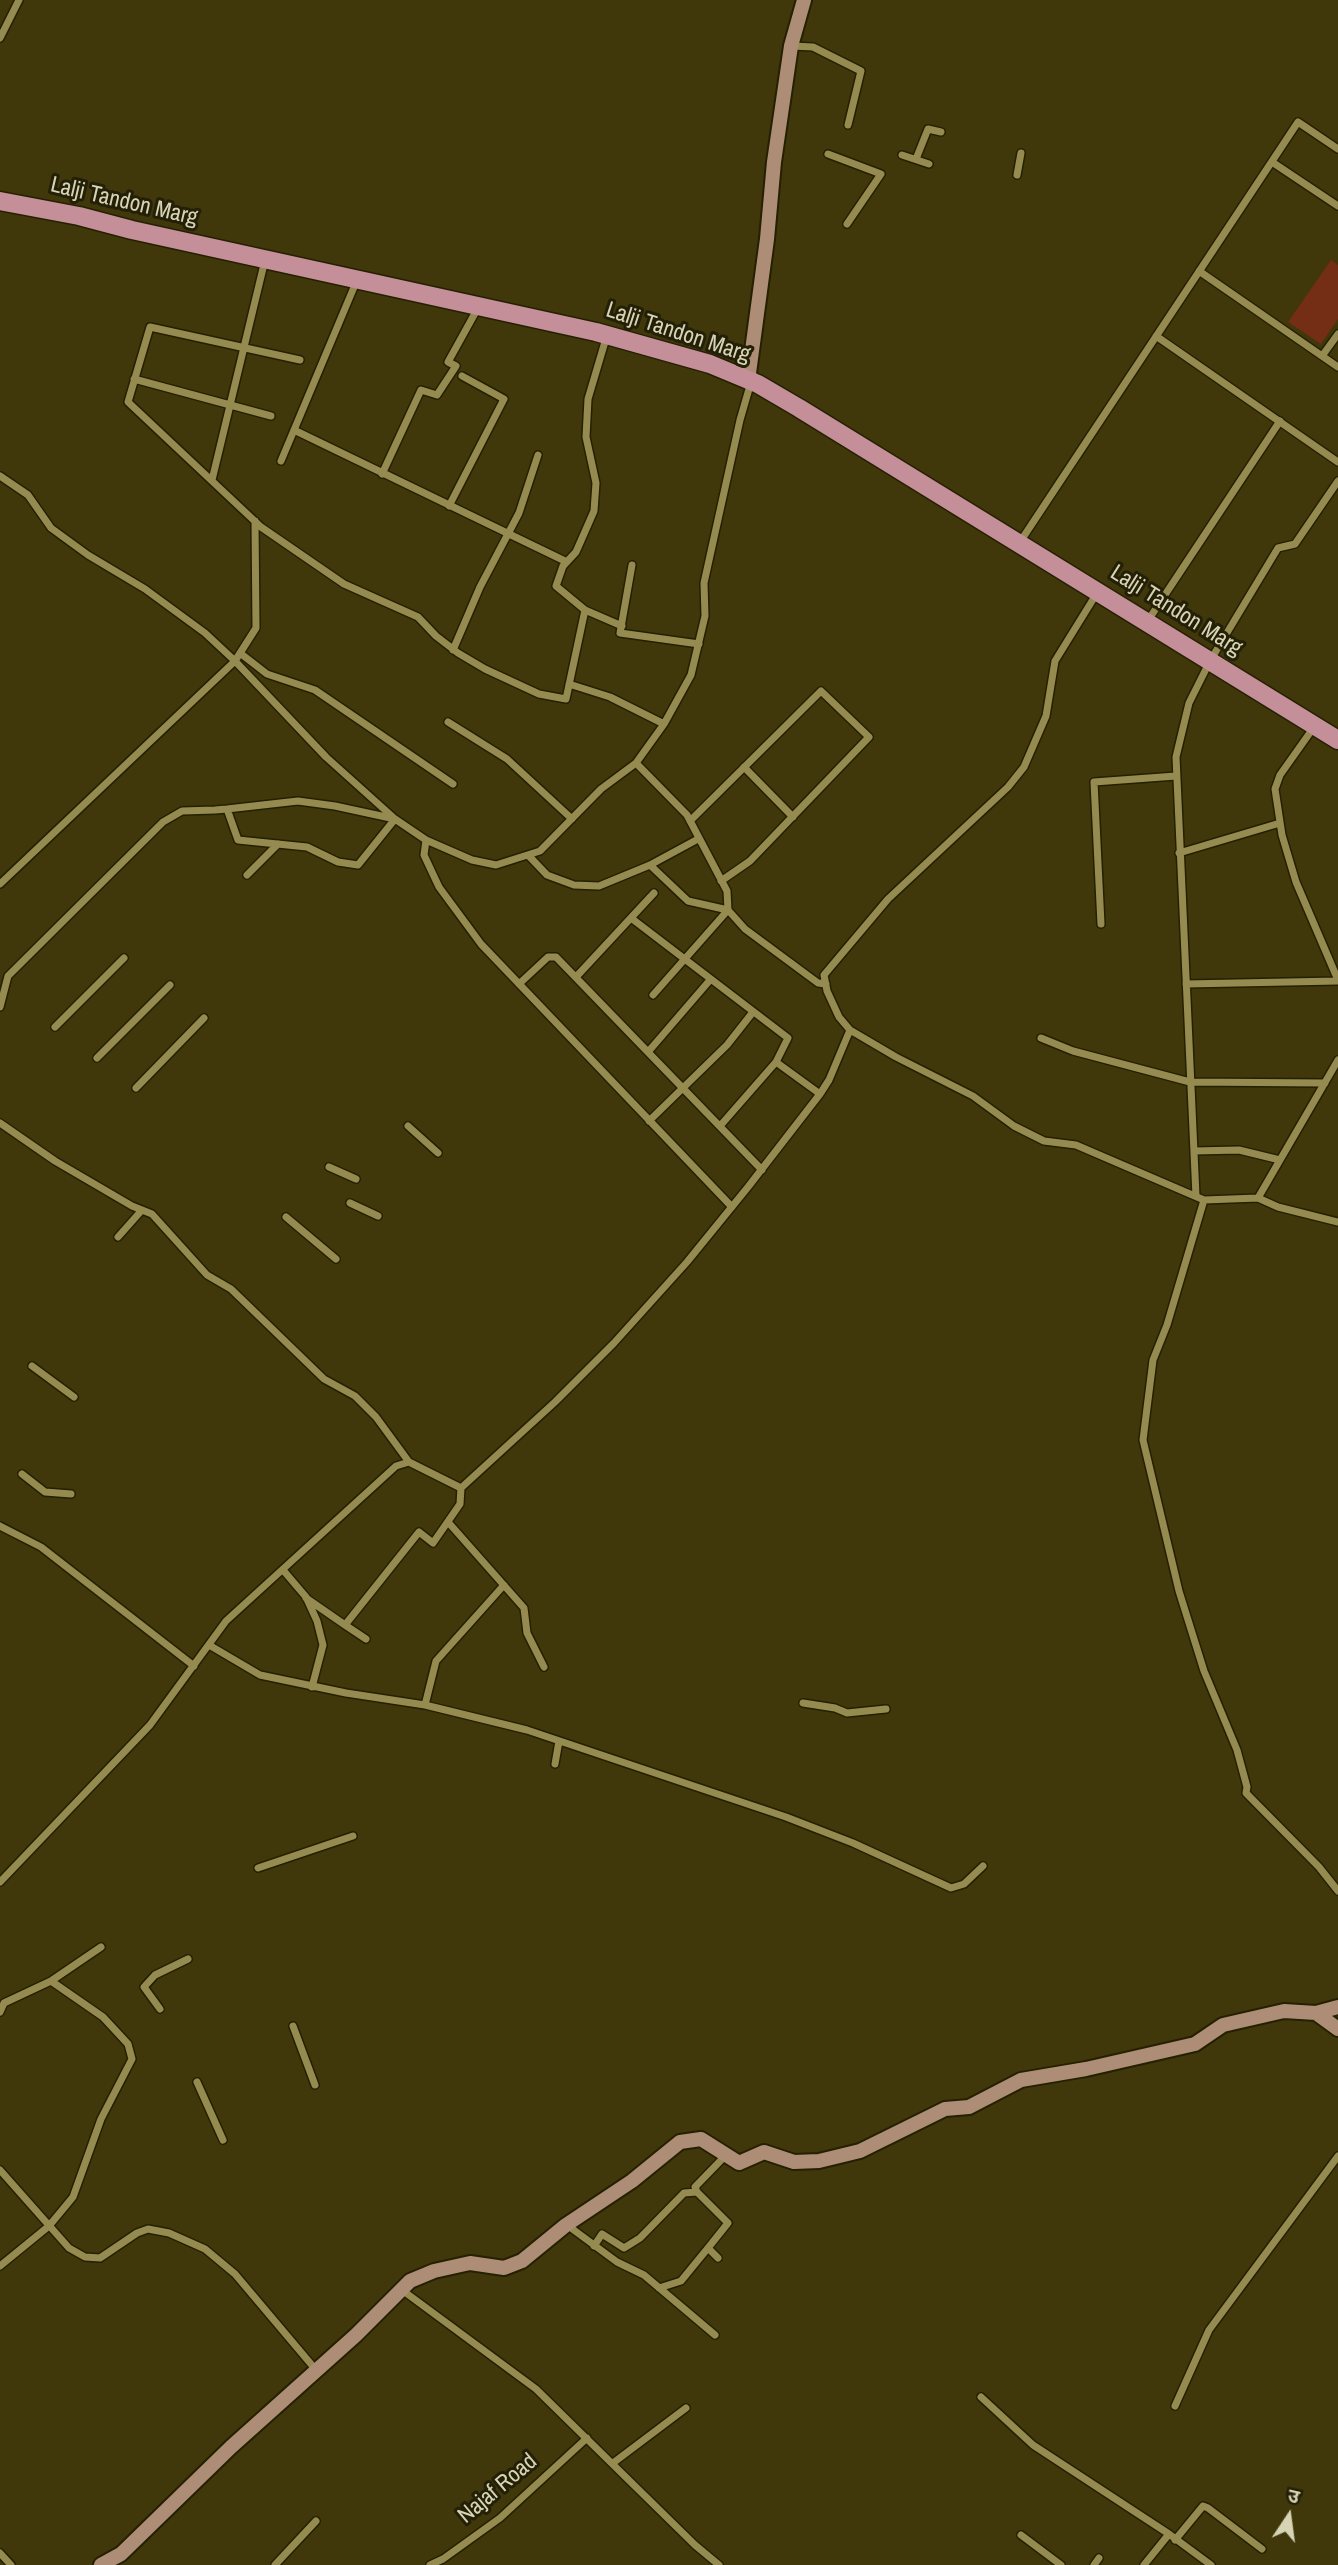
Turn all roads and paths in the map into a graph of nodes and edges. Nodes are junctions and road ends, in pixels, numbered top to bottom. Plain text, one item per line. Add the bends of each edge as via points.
1 (19, 0) edge
2 (804, 0) edge
3 (0, 38) edge
4 (791, 46) junction
5 (848, 125) dead end
6 (941, 132) dead end
7 (1338, 149) edge
8 (1021, 153) dead end
9 (828, 154) dead end
10 (902, 155) dead end
11 (916, 159) junction
12 (1272, 162) junction
13 (929, 164) dead end
14 (1017, 175) dead end
15 (0, 193) edge
16 (0, 201) edge
17 (1338, 206) edge
18 (847, 224) dead end
19 (265, 259) junction
20 (337, 271) junction
21 (1199, 271) junction
22 (357, 279) junction
23 (479, 306) junction
24 (608, 332) junction
25 (1338, 334) edge
26 (1156, 336) junction
27 (242, 349) junction
28 (1322, 356) junction
29 (300, 360) dead end
30 (1338, 367) edge
31 (462, 376) dead end
32 (750, 377) junction
33 (134, 379) junction
34 (229, 405) junction
35 (271, 416) dead end
36 (1279, 421) junction
37 (294, 430) junction
38 (538, 455) dead end
39 (281, 461) dead end
40 (1338, 462) edge
41 (382, 474) junction
42 (0, 476) edge
43 (212, 480) junction
44 (1338, 481) edge
45 (449, 506) junction
46 (254, 521) junction
47 (508, 534) junction
48 (1021, 541) junction
49 (567, 562) junction
50 (632, 565) dead end
51 (1100, 590) junction
52 (585, 610) junction
53 (1149, 620) junction
54 (621, 626) junction
55 (699, 644) junction
56 (453, 650) junction
57 (240, 653) junction
58 (1211, 658) junction
59 (235, 661) junction
60 (569, 684) junction
61 (448, 722) dead end
62 (1317, 723) junction
63 (664, 724) junction
64 (1338, 732) edge
65 (1338, 740) edge
66 (636, 763) junction
67 (744, 767) junction
68 (1176, 776) junction
69 (453, 784) dead end
70 (227, 809) junction
71 (793, 817) junction
72 (395, 819) junction
73 (572, 819) junction
74 (690, 821) junction
75 (1280, 822) junction
76 (698, 839) junction
77 (426, 840) junction
78 (278, 844) junction
79 (1179, 853) junction
80 (528, 855) junction
81 (650, 865) junction
82 (247, 875) dead end
83 (721, 881) junction
84 (0, 884) edge
85 (654, 893) dead end
86 (728, 910) junction
87 (631, 918) junction
88 (1101, 924) dead end
89 (124, 958) dead end
90 (684, 960) junction
91 (576, 977) junction
92 (710, 980) junction
93 (1338, 981) edge
94 (519, 984) junction
95 (826, 984) junction
96 (1186, 984) junction
97 (170, 985) dead end
98 (653, 995) dead end
99 (0, 1007) edge
100 (753, 1012) junction
101 (204, 1018) dead end
102 (55, 1027) dead end
103 (850, 1030) junction
104 (1041, 1038) dead end
105 (648, 1052) junction
106 (97, 1058) dead end
107 (1338, 1060) edge
108 (776, 1062) junction
109 (1190, 1082) junction
110 (1325, 1083) junction
111 (136, 1088) dead end
112 (684, 1089) junction
113 (820, 1094) junction
114 (649, 1121) junction
115 (0, 1123) edge
116 (408, 1126) dead end
117 (720, 1126) junction
118 (1194, 1151) junction
119 (438, 1153) dead end
120 (1280, 1160) junction
121 (329, 1167) dead end
122 (762, 1170) junction
123 (356, 1179) dead end
124 (1196, 1196) junction
125 (1258, 1198) junction
126 (1204, 1200) junction
127 (350, 1203) dead end
128 (732, 1207) junction
129 (142, 1210) junction
130 (378, 1216) dead end
131 (286, 1217) dead end
132 (1338, 1222) edge
133 (118, 1237) dead end
134 (336, 1259) dead end
135 (32, 1366) dead end
136 (74, 1397) dead end
137 (400, 1449) junction
138 (409, 1462) junction
139 (396, 1466) junction
140 (22, 1474) dead end
141 (461, 1488) junction
142 (71, 1494) dead end
143 (448, 1522) junction
144 (0, 1526) edge
145 (283, 1570) junction
146 (504, 1585) junction
147 (306, 1597) junction
148 (345, 1625) junction
149 (366, 1639) dead end
150 (209, 1645) junction
151 (194, 1666) junction
152 (544, 1667) dead end
153 (312, 1687) junction
154 (803, 1703) dead end
155 (425, 1704) junction
156 (886, 1709) dead end
157 (559, 1741) junction
158 (555, 1764) dead end
159 (353, 1836) dead end
160 (983, 1866) dead end
161 (258, 1868) dead end
162 (0, 1882) edge
163 (1338, 1891) edge
164 (102, 1947) dead end
165 (188, 1959) dead end
166 (51, 1981) junction
167 (1338, 2007) edge
168 (160, 2010) dead end
169 (0, 2012) edge
170 (1316, 2014) junction
171 (293, 2026) dead end
172 (1338, 2029) edge
173 (197, 2082) dead end
174 (315, 2085) dead end
175 (223, 2140) dead end
176 (726, 2155) junction
177 (1338, 2156) edge
178 (0, 2170) edge
179 (697, 2192) junction
180 (566, 2225) junction
181 (49, 2226) junction
182 (594, 2246) junction
183 (708, 2248) junction
184 (718, 2258) dead end
185 (0, 2266) edge
186 (659, 2288) junction
187 (401, 2290) junction
188 (715, 2335) dead end
189 (317, 2371) junction
190 (981, 2397) dead end
191 (1175, 2406) dead end
192 (686, 2409) dead end
193 (587, 2438) junction
194 (613, 2463) junction
195 (316, 2521) dead end
196 (1021, 2535) dead end
197 (1172, 2537) junction
198 (1262, 2549) dead end
199 (0, 2553) edge
200 (11, 2565) edge
201 (101, 2565) edge
202 (275, 2565) edge
203 (430, 2565) edge
204 (719, 2565) edge
205 (1061, 2565) edge
206 (1144, 2565) edge
207 (1211, 2565) edge

1 - 3 street
2 - 4 street
4 - 5 street via 813,47 861,71
4 - 32 street
6 - 11 street via 928,129
7 - 12 street via 1298,122
8 - 14 street
9 - 18 street via 881,174
10 - 11 street
11 - 13 street
12 - 17 street
12 - 21 street
15 - 20 main road, Lalji Tandon Marg
16 - 19 main road, Lalji Tandon Marg
19 - 20 main road, Lalji Tandon Marg
19 - 27 street
20 - 22 main road, Lalji Tandon Marg
20 - 24 main road, Lalji Tandon Marg
21 - 26 street
21 - 28 street
22 - 23 main road, Lalji Tandon Marg
22 - 37 street
23 - 24 main road, Lalji Tandon Marg
23 - 41 street via 448,362 456,366 437,395 421,390
24 - 32 main road, Lalji Tandon Marg
24 - 49 street via 588,399 586,437 596,483 594,511
25 - 28 street
26 - 36 street
26 - 48 street
27 - 29 street
27 - 33 street via 150,327
27 - 34 street
28 - 30 street
31 - 45 street via 504,400
32 - 48 main road, Lalji Tandon Marg
32 - 55 street via 704,583 705,616
33 - 34 street
33 - 43 street via 128,402
34 - 35 street
34 - 43 street
36 - 40 street
36 - 53 street
37 - 39 street
37 - 41 street
38 - 47 street
41 - 45 street
42 - 59 street via 28,495 51,528 145,589
43 - 46 street
44 - 58 street via 1295,544 1278,548
45 - 47 street
46 - 56 street via 344,584 418,617
46 - 57 street via 256,628
47 - 49 street
47 - 56 street
48 - 51 main road, Lalji Tandon Marg
49 - 52 street via 556,586
50 - 54 street
51 - 53 main road, Lalji Tandon Marg
51 - 95 street via 1055,661 1046,716 1024,767 888,899 824,975
52 - 54 street
52 - 60 street
53 - 58 main road, Lalji Tandon Marg
54 - 55 street via 620,633
55 - 63 street via 691,675
56 - 60 street via 538,694 566,699
57 - 59 street
57 - 69 street via 267,674 314,690
58 - 62 main road, Lalji Tandon Marg
58 - 68 street via 1189,703
59 - 72 street via 326,757
59 - 84 street
60 - 63 street via 610,696
61 - 73 street via 507,759
62 - 64 main road, Lalji Tandon Marg
62 - 65 main road, Lalji Tandon Marg
62 - 75 street via 1280,775 1275,789
63 - 66 street
66 - 73 street
66 - 74 street
67 - 71 street
67 - 71 street via 821,691 869,737
67 - 74 street
68 - 79 street
68 - 88 street via 1094,782
70 - 72 street via 298,801
70 - 78 street via 238,839
70 - 99 street via 182,811 163,822 8,976
71 - 83 street via 750,861
72 - 77 street
72 - 78 street via 358,865 338,862 307,847
73 - 80 street via 540,851
74 - 76 street
75 - 79 street
75 - 93 street via 1296,881
76 - 81 street
76 - 83 street
77 - 80 street via 496,865
77 - 94 street via 424,855 439,887 481,944
78 - 82 street
79 - 96 street
80 - 81 street via 547,874 573,885 599,886
81 - 86 street via 688,901
83 - 86 street
85 - 87 street
86 - 90 street
86 - 95 street via 745,929 809,977
87 - 90 street
87 - 91 street
89 - 102 street
90 - 92 street
90 - 98 street
91 - 94 street via 552,956
91 - 105 street
92 - 100 street
92 - 105 street
93 - 96 street
94 - 114 street
95 - 103 street via 839,1017
96 - 109 street
97 - 106 street
100 - 108 street via 788,1038
100 - 112 street
101 - 111 street
103 - 113 street
103 - 124 street via 973,1096 1044,1141 1076,1145
104 - 109 street via 1073,1052
105 - 112 street
107 - 110 street
108 - 113 street
108 - 117 street
109 - 110 street
109 - 118 street
110 - 120 street
112 - 114 street
112 - 117 street
113 - 122 street
114 - 128 street
115 - 129 street via 55,1161
116 - 119 street
117 - 122 street
118 - 120 street via 1239,1150
118 - 124 street
120 - 125 street
121 - 123 street
122 - 128 street
124 - 126 street
125 - 126 street
125 - 132 street
126 - 163 street via 1153,1360 1143,1440 1179,1591 1204,1671 1237,1751 1246,1793
127 - 130 street
128 - 141 street via 614,1343
129 - 133 street
129 - 137 street via 152,1214 207,1275 231,1289 324,1379 355,1396
131 - 134 street
135 - 136 street
137 - 138 street
137 - 139 street
138 - 139 street
138 - 141 street
139 - 145 street
140 - 142 street via 45,1492
141 - 143 street via 460,1504
143 - 146 street
143 - 148 street via 433,1543 419,1532
144 - 151 street via 41,1547
145 - 147 street
145 - 150 street via 226,1621
146 - 152 street via 524,1608 527,1633
146 - 155 street via 436,1661
147 - 148 street
147 - 153 street via 323,1646
148 - 149 street
150 - 151 street
150 - 153 street via 260,1675
151 - 162 street via 150,1725
153 - 155 street
154 - 156 street via 847,1713
155 - 157 street
157 - 158 street
157 - 160 street via 786,1817 951,1888 964,1884
159 - 161 street
164 - 166 street
165 - 168 street via 155,1975 144,1987
166 - 169 street via 4,2003
166 - 181 street via 103,2017 128,2044 132,2059 101,2119 74,2197
167 - 170 street
170 - 172 street
170 - 176 street via 1284,2011 1223,2025 1195,2044 1021,2080 969,2106 945,2109 860,2151 840,2156 794,2162 764,2152 739,2163
171 - 174 street
173 - 175 street
176 - 179 street via 696,2185
176 - 180 street via 701,2138 680,2143
177 - 191 street via 1209,2330
178 - 181 street
179 - 182 street via 684,2193 624,2248 602,2234
179 - 183 street via 727,2223
180 - 182 street
180 - 187 street via 522,2260 504,2268 470,2263 434,2271
181 - 185 street
181 - 189 street via 69,2248 85,2257 100,2258 148,2229 205,2249 235,2274
182 - 186 street
183 - 184 street
183 - 186 street via 681,2281
186 - 188 street
187 - 189 street
187 - 193 street via 536,2389
189 - 201 street via 121,2554
190 - 197 street via 1033,2445
192 - 194 street
193 - 194 street
193 - 203 street, Najaf Road via 500,2518
194 - 204 street
195 - 202 street
196 - 205 street
197 - 198 street via 1203,2507
197 - 206 street
197 - 207 street
199 - 200 street

